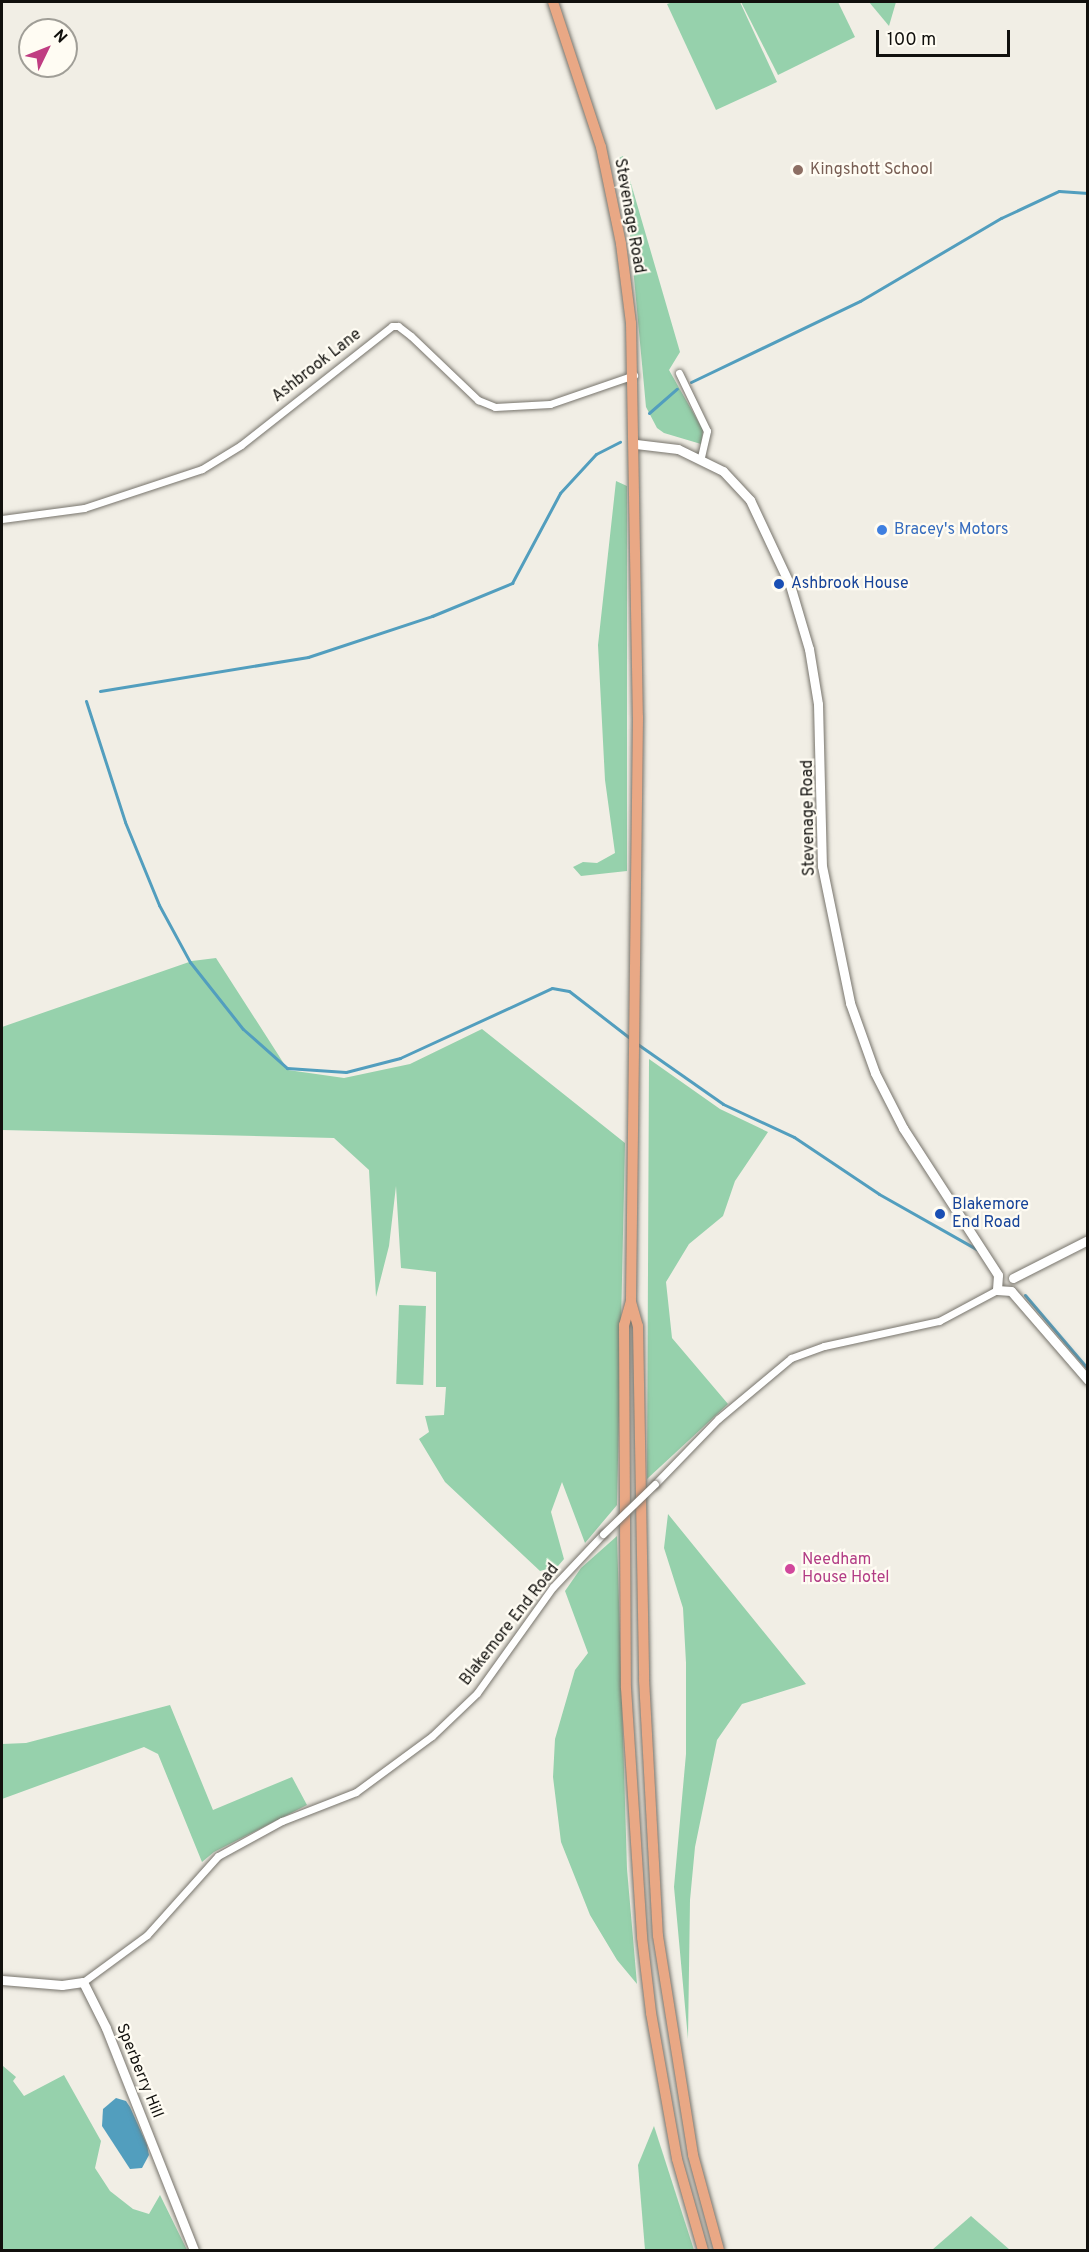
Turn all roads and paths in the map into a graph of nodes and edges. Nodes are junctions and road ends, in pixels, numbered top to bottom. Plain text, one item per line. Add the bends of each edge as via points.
1 (553, 2) edge
2 (679, 373) dead end
3 (634, 375) junction
4 (636, 444) junction
5 (701, 458) junction
6 (2, 519) edge
7 (1088, 1240) edge
8 (998, 1275) junction
9 (1013, 1278) junction
10 (997, 1290) junction
11 (1011, 1291) junction
12 (631, 1301) junction
13 (1088, 1380) edge
14 (2, 1980) edge
15 (83, 1982) junction
16 (194, 2250) edge
17 (703, 2250) edge
18 (719, 2250) edge

1 - 3 main road, Stevenage Road via 601,147 624,262
2 - 5 street via 707,431
3 - 4 main road, Stevenage Road
3 - 6 street, Ashbrook Lane via 550,404 495,407 478,400 411,336 392,326 241,445 202,469 84,508
4 - 5 street, Stevenage Road via 678,449
4 - 12 main road, Stevenage Road via 636,1020
5 - 8 street, Stevenage Road via 723,471 750,500 800,613 820,725 822,866 850,1003 875,1073 903,1128
7 - 9 street
8 - 9 street
8 - 10 street
9 - 11 street
10 - 11 street
10 - 15 street, Blakemore End Road, bridge via 939,1321 824,1346 791,1358 718,1419 603,1534 554,1587 477,1693 432,1736 356,1792 282,1821 218,1856 147,1935
11 - 13 street
12 - 17 main road via 624,1325 623,1533 626,1688 642,1937 677,2159
12 - 18 main road via 638,1326 644,1679 658,1936 693,2155
14 - 15 street via 62,1985
15 - 16 street, Sperberry Hill

